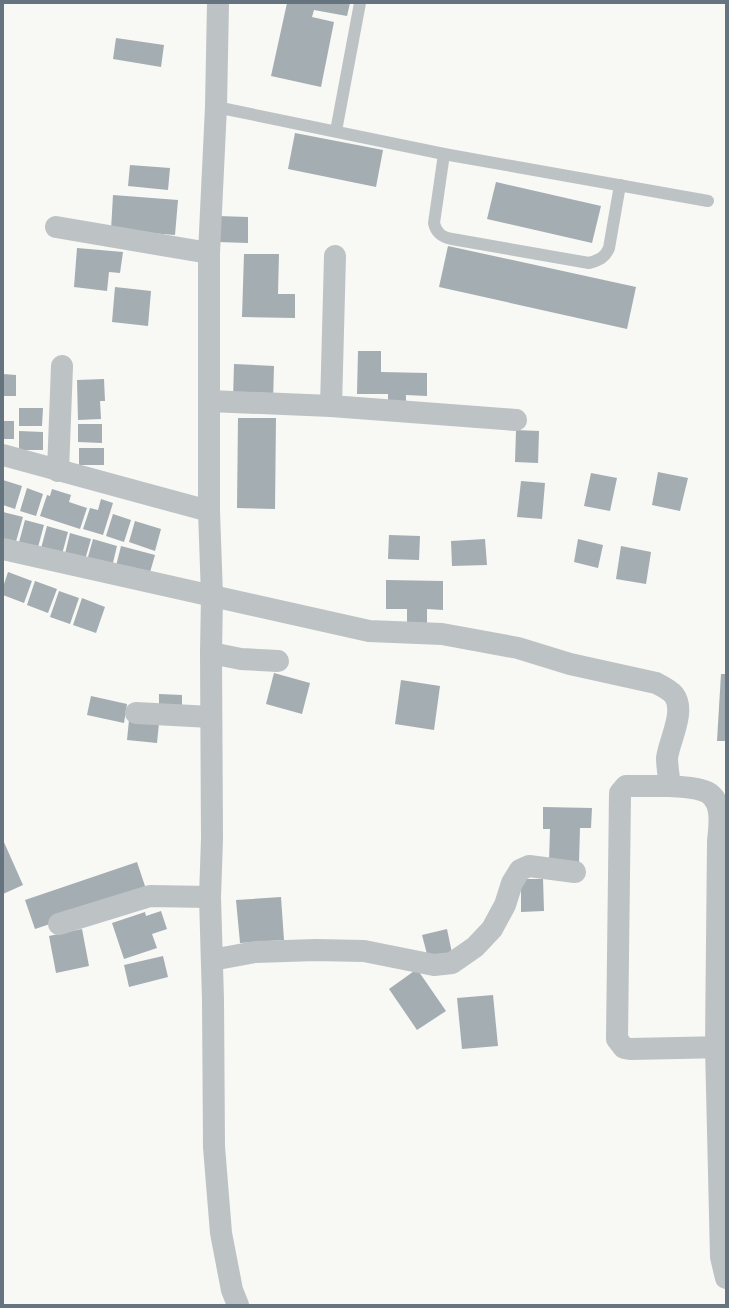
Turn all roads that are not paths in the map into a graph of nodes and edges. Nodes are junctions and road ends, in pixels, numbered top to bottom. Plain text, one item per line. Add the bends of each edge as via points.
1 (218, 3) edge
2 (360, 3) edge
3 (216, 107) junction
4 (336, 131) junction
5 (444, 154) junction
6 (620, 185) junction
7 (708, 201) dead end
8 (56, 226) dead end
9 (209, 253) junction
10 (335, 256) dead end
11 (62, 366) dead end
12 (209, 401) junction
13 (331, 406) junction
14 (516, 420) dead end
15 (3, 455) edge
16 (58, 471) junction
17 (209, 512) junction
18 (3, 549) edge
19 (212, 596) junction
20 (210, 653) junction
21 (278, 661) dead end
22 (136, 713) dead end
23 (211, 717) junction
24 (670, 786) junction
25 (721, 800) edge
26 (575, 872) dead end
27 (210, 897) junction
28 (59, 924) dead end
29 (212, 960) junction
30 (721, 1047) edge
31 (726, 1278) edge
32 (238, 1305) edge

1 - 3 street
2 - 4 lane
3 - 4 lane
3 - 9 street
4 - 5 lane
5 - 6 lane
5 - 6 lane via 434,223 439,234 452,239 589,262 602,259 609,248
6 - 7 lane
8 - 9 street
9 - 12 street
10 - 13 street
11 - 16 street
12 - 13 street
12 - 17 street
13 - 14 street
15 - 16 street
16 - 17 street
17 - 19 street
18 - 19 street
19 - 20 street
19 - 24 street via 369,631 442,634 510,646 570,664 656,683 674,696 677,704 677,719 667,758
20 - 21 street via 241,660
20 - 23 street
22 - 23 street
23 - 27 street
24 - 25 street via 703,790
24 - 30 street via 626,786 620,793 617,1039 624,1048 630,1049
25 - 30 street via 718,841
26 - 29 street via 529,866 520,870 492,929 475,947 452,963 434,965 364,951 316,950 255,952
27 - 28 street via 150,896
27 - 29 street
29 - 32 street via 214,1147 221,1233 232,1290
30 - 31 street via 721,1257

